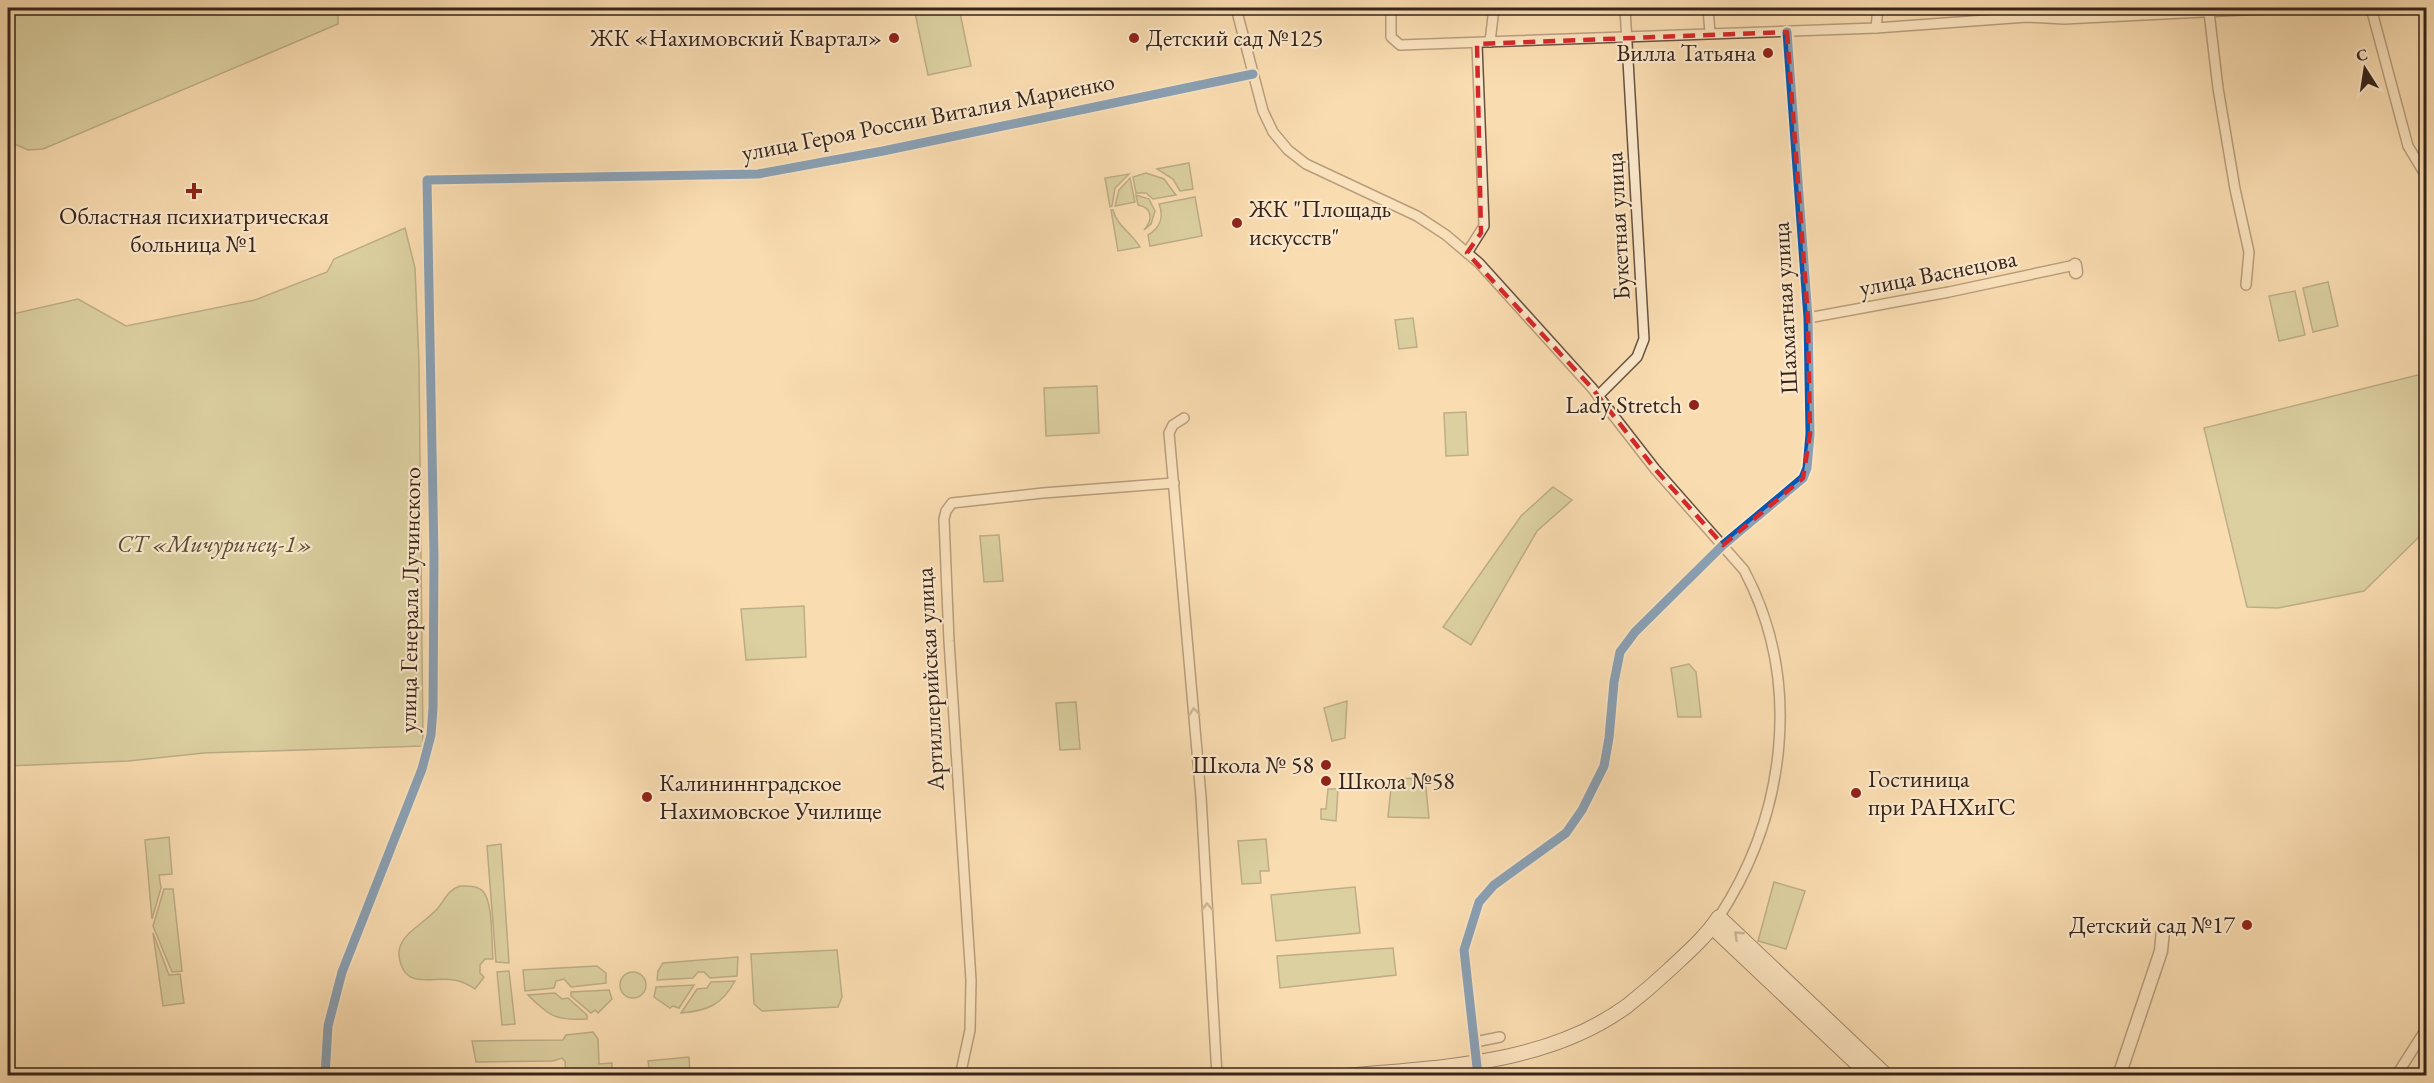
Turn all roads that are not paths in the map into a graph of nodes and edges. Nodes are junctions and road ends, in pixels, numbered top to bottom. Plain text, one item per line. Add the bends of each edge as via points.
1 (1236, 8) edge
2 (1391, 8) edge
3 (1494, 8) edge
4 (1625, 8) edge
5 (1708, 8) edge
6 (1878, 8) edge
7 (2283, 8) edge
8 (2371, 8) edge
9 (2210, 12) junction
10 (1876, 28) junction
11 (1787, 32) junction
12 (1710, 33) junction
13 (1627, 37) junction
14 (1490, 42) junction
15 (1477, 44) junction
16 (1252, 74) junction
17 (2426, 171) edge
18 (428, 180) joint
19 (1467, 253) junction
20 (2075, 268) dead end
21 (2246, 285) dead end
22 (1808, 318) junction
23 (1598, 396) junction
24 (1184, 418) dead end
25 (1174, 483) junction
26 (1723, 545) junction
27 (1716, 922) junction
28 (2163, 930) dead end
29 (2427, 1029) edge
30 (1500, 1037) dead end
31 (1475, 1042) junction
32 (1477, 1069) edge
33 (325, 1076) edge
34 (960, 1076) edge
35 (1217, 1076) edge
36 (1345, 1076) edge
37 (1870, 1076) edge
38 (1887, 1076) edge
39 (2119, 1076) edge
40 (2396, 1076) edge

1 - 16 street
2 - 15 street via 1391,37 1400,45
3 - 14 street
4 - 13 street, Букетная улица
5 - 12 street
6 - 10 street
7 - 9 street
8 - 17 street via 2408,146
9 - 10 street via 2064,19 2027,17
9 - 21 street via 2218,88 2249,252
10 - 11 street
11 - 12 street
11 - 22 street, Шахматная улица
12 - 13 street
13 - 14 street
13 - 23 street, Букетная улица via 1644,339 1637,357
14 - 15 street
15 - 19 street via 1484,226
16 - 18 street, улица Героя России Виталия Мариенко via 758,174
16 - 19 street via 1263,111 1288,150 1306,164 1417,216
18 - 33 street, улица Генерала Лучинского via 434,557 431,735 422,769 342,972 328,1026
19 - 23 street via 1506,291
20 - 22 street, улица Васнецова
22 - 26 street, Шахматная улица via 1807,468 1803,478
23 - 26 street via 1654,469
24 - 25 street via 1169,433
25 - 34 street, Артиллерийская улица via 952,503 946,511 949,641 971,980 970,1030
35 -> 25 street via 1201,797
26 - 27 street via 1744,570 1762,610 1775,659 1781,728 1778,766 1766,819 1748,865
26 - 31 street, Шахматная улица via 1635,632 1620,652 1605,766 1582,810 1566,833 1494,885 1479,902 1464,950
27 - 32 main road via 1625,1008 1571,1037
27 - 37 main road
38 -> 27 main road
28 - 39 street via 2161,951
29 - 40 street
30 - 31 street
31 - 32 street, Шахматная улица
32 - 36 main road

